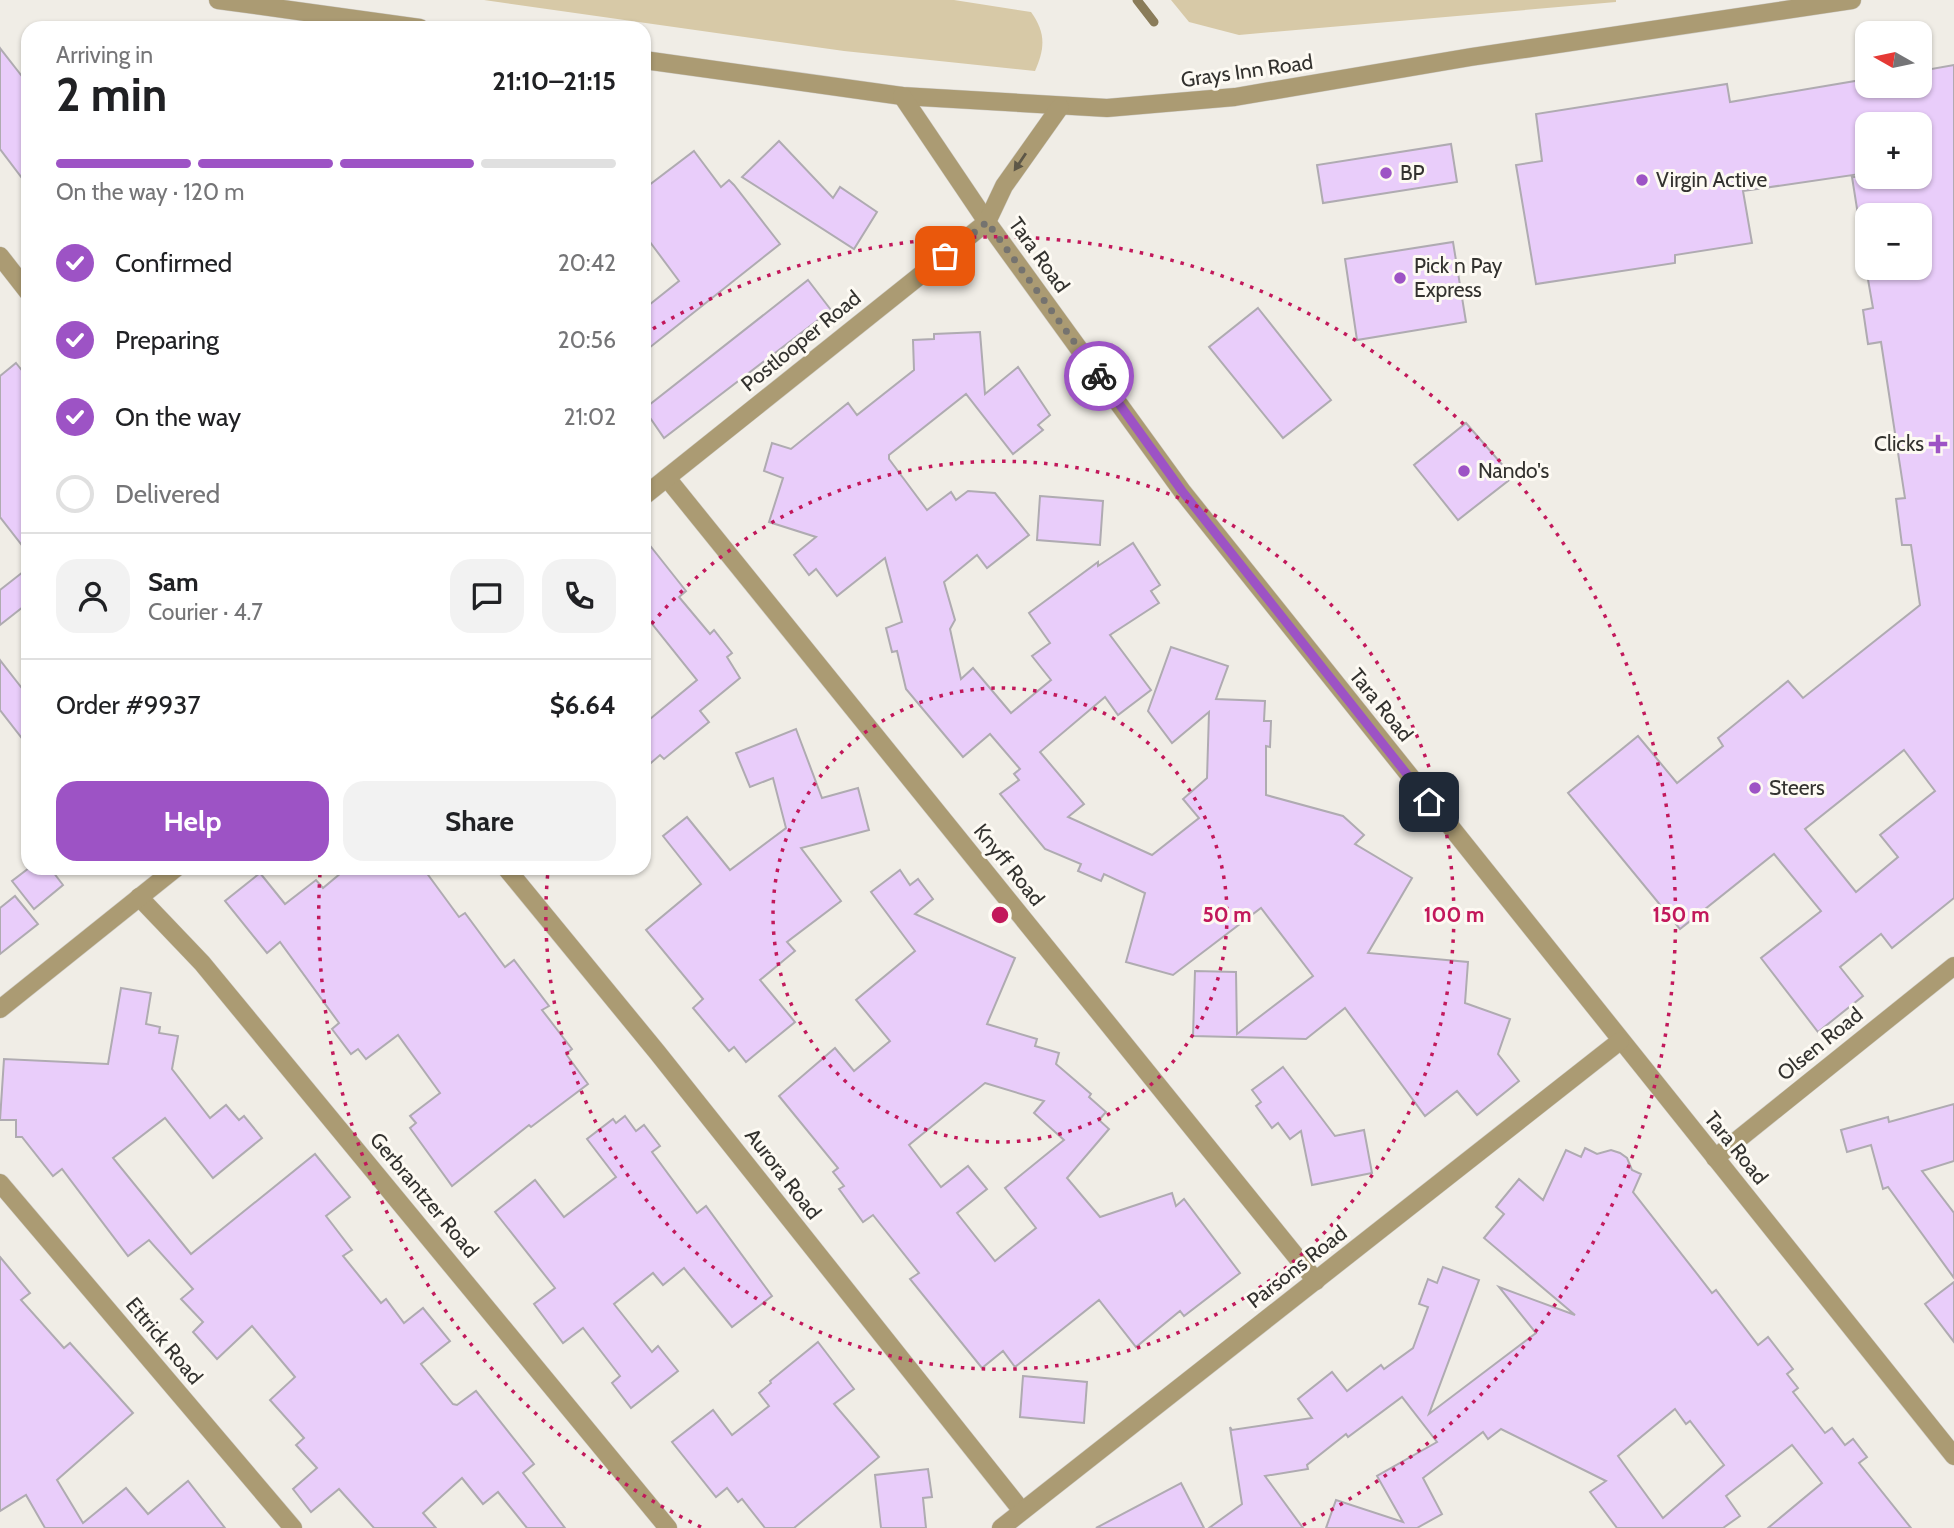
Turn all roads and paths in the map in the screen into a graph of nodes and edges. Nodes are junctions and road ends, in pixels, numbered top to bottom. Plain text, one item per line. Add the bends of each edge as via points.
1 (218, 0) edge
2 (1852, 0) edge
3 (271, 4) edge
4 (377, 21) edge
5 (651, 61) edge
6 (902, 96) junction
7 (1060, 107) junction
8 (987, 222) junction
9 (0, 256) edge
10 (21, 283) edge
11 (667, 478) junction
12 (651, 491) edge
13 (167, 875) edge
14 (512, 875) edge
15 (139, 897) junction
16 (1954, 966) edge
17 (0, 1009) edge
18 (1620, 1041) junction
19 (1715, 1158) junction
20 (0, 1183) edge
21 (1316, 1281) junction
22 (1954, 1456) edge
23 (1022, 1511) junction
24 (293, 1528) edge
25 (668, 1528) edge
26 (1001, 1528) edge

1 - 3 street
2 - 7 street, Grays Inn Road via 1235,96 1170,104
3 - 4 street
5 - 6 street, Grays Inn Road
6 - 7 street, Grays Inn Road
6 - 8 street, Tara Road
7 -> 8 street via 1004,186
8 - 11 street, Postlooper Road
8 - 18 street, Tara Road via 1190,500
9 - 10 street
11 - 12 street, Postlooper Road
11 - 21 street, Knyff Road
13 - 15 street
14 - 23 street, Aurora Road
15 - 17 street
15 - 25 street, Gerbrantzer Road via 202,963
16 - 19 street, Olsen Road
18 - 19 street, Tara Road
18 - 21 street, Parsons Road
19 - 22 street, Tara Road
20 - 24 street, Ettrick Road
21 - 23 street, Parsons Road
23 - 26 street, Parsons Road

